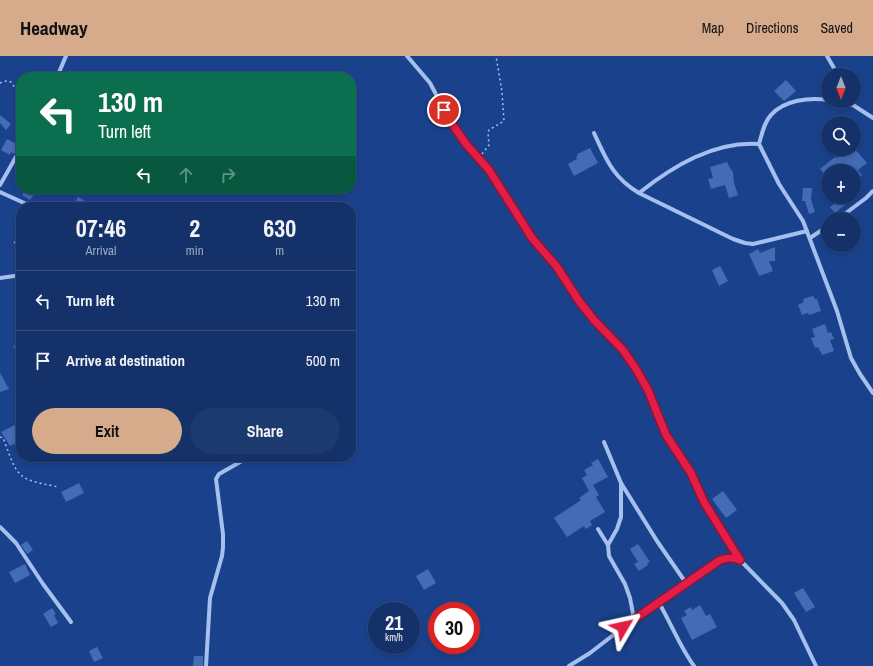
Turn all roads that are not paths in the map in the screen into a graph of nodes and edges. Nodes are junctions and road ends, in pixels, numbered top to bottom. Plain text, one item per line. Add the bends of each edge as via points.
1 (66, 56) edge
2 (407, 56) edge
3 (827, 56) edge
4 (834, 68) edge
5 (59, 72) edge
6 (821, 99) edge
7 (859, 108) edge
8 (873, 118) edge
9 (594, 133) dead end
10 (759, 144) junction
11 (16, 157) edge
12 (0, 186) edge
13 (873, 191) edge
14 (0, 192) edge
15 (639, 193) junction
16 (22, 202) edge
17 (847, 212) edge
18 (807, 231) junction
19 (821, 231) edge
20 (810, 238) junction
21 (16, 276) edge
22 (0, 278) edge
23 (873, 393) edge
24 (604, 442) dead end
25 (240, 462) edge
26 (621, 483) junction
27 (0, 527) edge
28 (598, 529) dead end
29 (608, 545) junction
30 (740, 560) junction
31 (686, 583) junction
32 (659, 602) junction
33 (634, 619) junction
34 (71, 622) dead end
35 (206, 666) edge
36 (569, 666) edge
37 (694, 666) edge
38 (816, 666) edge

1 - 5 street
2 - 30 street via 430,82 450,121 489,170 532,238 557,267 594,320 615,341 636,369 648,390 666,435 691,473 704,502
3 - 4 street
6 - 10 street via 792,102 778,109 766,122
7 - 8 street
9 - 15 street via 620,180
10 - 15 street via 748,143 698,156 660,176
10 - 18 street
11 - 12 street
13 - 17 street
14 - 16 street
15 - 18 street via 745,243 764,242
18 - 20 street
19 - 20 street
20 - 23 street via 851,358
21 - 22 street
24 - 26 street
25 - 35 street via 219,474 216,479 223,547 210,598
26 - 29 street via 621,517
26 - 31 street
27 - 34 street via 16,543
28 - 29 street
29 - 33 street via 609,556 626,584
30 - 31 street via 720,560
30 - 38 street via 790,614
31 - 32 street
32 - 33 street
32 - 37 street
33 - 36 street

